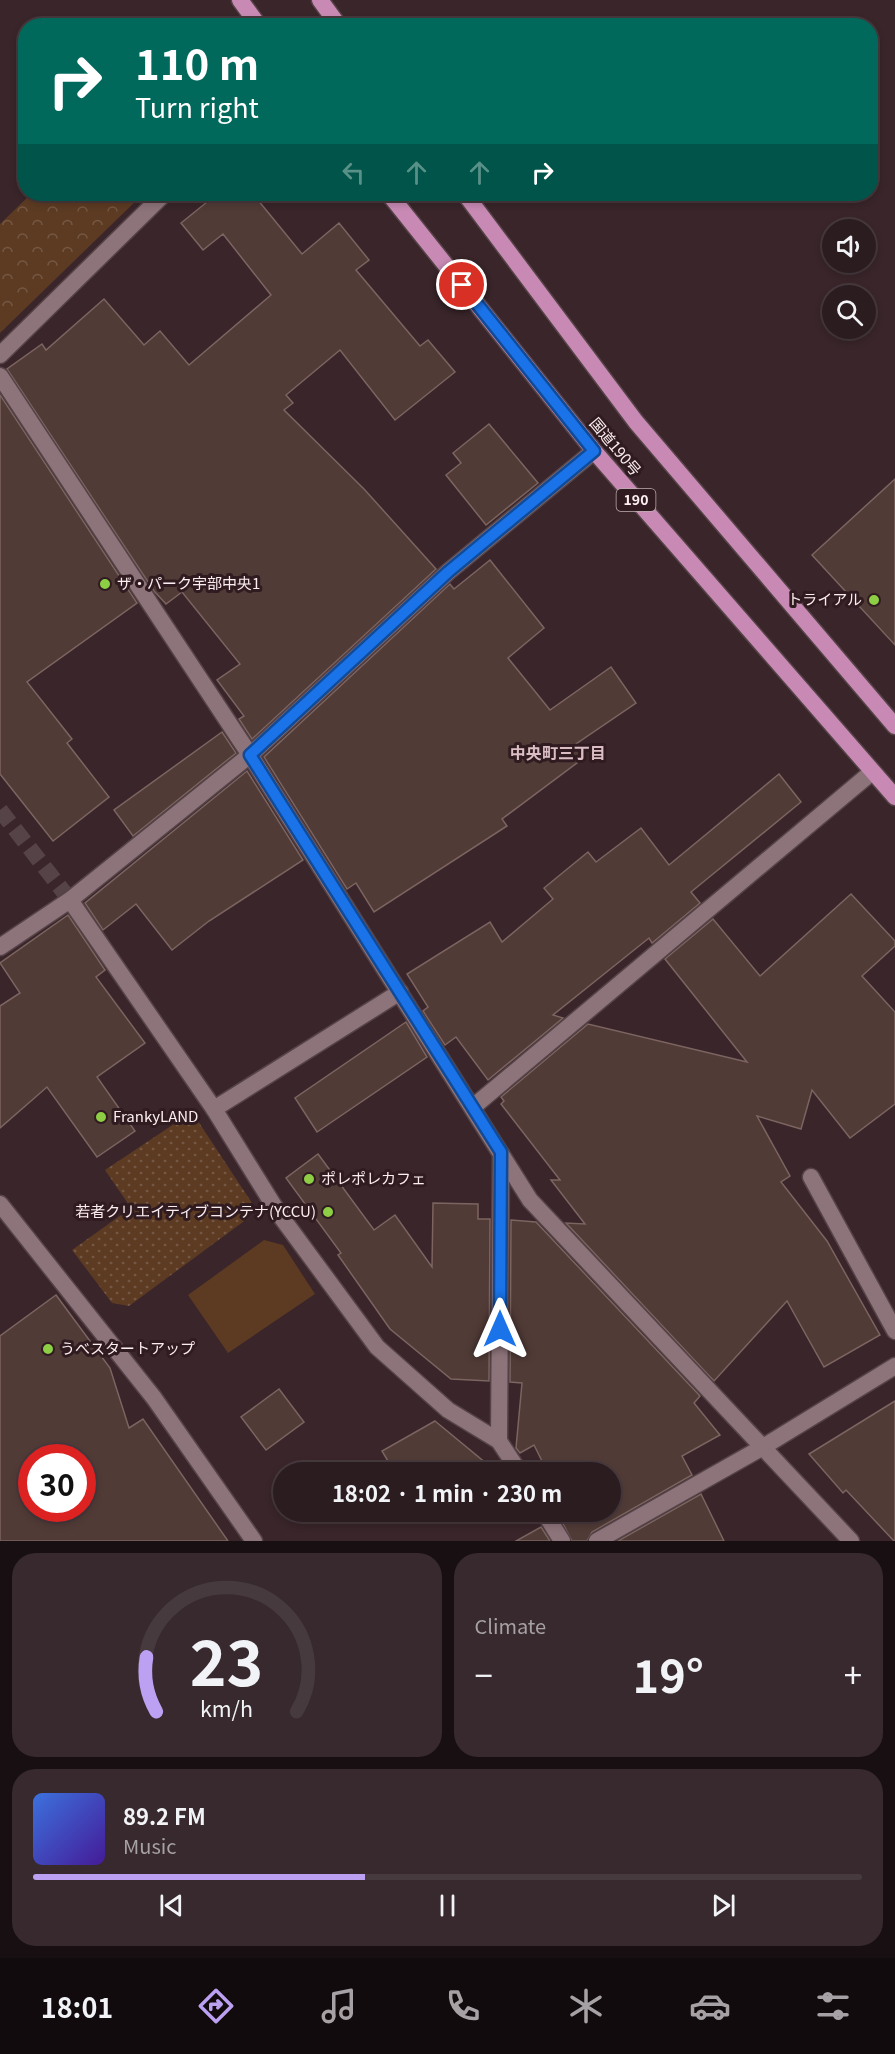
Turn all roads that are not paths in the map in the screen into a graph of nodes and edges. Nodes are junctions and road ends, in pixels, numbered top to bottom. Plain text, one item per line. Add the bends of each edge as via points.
1 (240, 0) edge
2 (320, 0) edge
3 (253, 18) edge
4 (333, 18) edge
5 (157, 201) edge
6 (396, 201) edge
7 (470, 201) edge
8 (0, 356) edge
9 (0, 376) edge
10 (594, 451) junction
11 (895, 726) edge
12 (250, 755) junction
13 (872, 772) junction
14 (895, 797) edge
15 (69, 900) junction
16 (0, 947) edge
17 (400, 992) junction
18 (473, 1107) junction
19 (214, 1109) junction
20 (501, 1152) junction
21 (811, 1177) dead end
22 (0, 1204) edge
23 (895, 1331) edge
24 (895, 1366) edge
25 (499, 1441) junction
26 (763, 1447) junction
27 (513, 1462) edge
28 (550, 1522) edge
29 (254, 1541) edge
30 (562, 1541) edge
31 (597, 1541) edge
32 (851, 1541) edge

1 - 3 highway
2 - 4 highway
5 - 8 street
6 - 10 highway, 国道190号 / 190
7 - 11 highway via 636,422
9 - 12 street
10 - 12 street via 448,572
10 - 13 highway, 国道190号 / 190
12 - 15 street
12 - 17 street
13 - 14 highway, 国道190号 / 190
13 - 18 street
15 - 16 street
15 - 19 street
17 - 18 street
17 - 19 street
18 - 20 street
19 - 25 street via 279,1214 377,1347 448,1410
20 - 25 street
20 - 26 street via 530,1200
21 - 23 street
22 - 29 street via 154,1398
24 - 26 street
25 - 27 street
26 - 31 street
26 - 32 street
28 - 30 street

